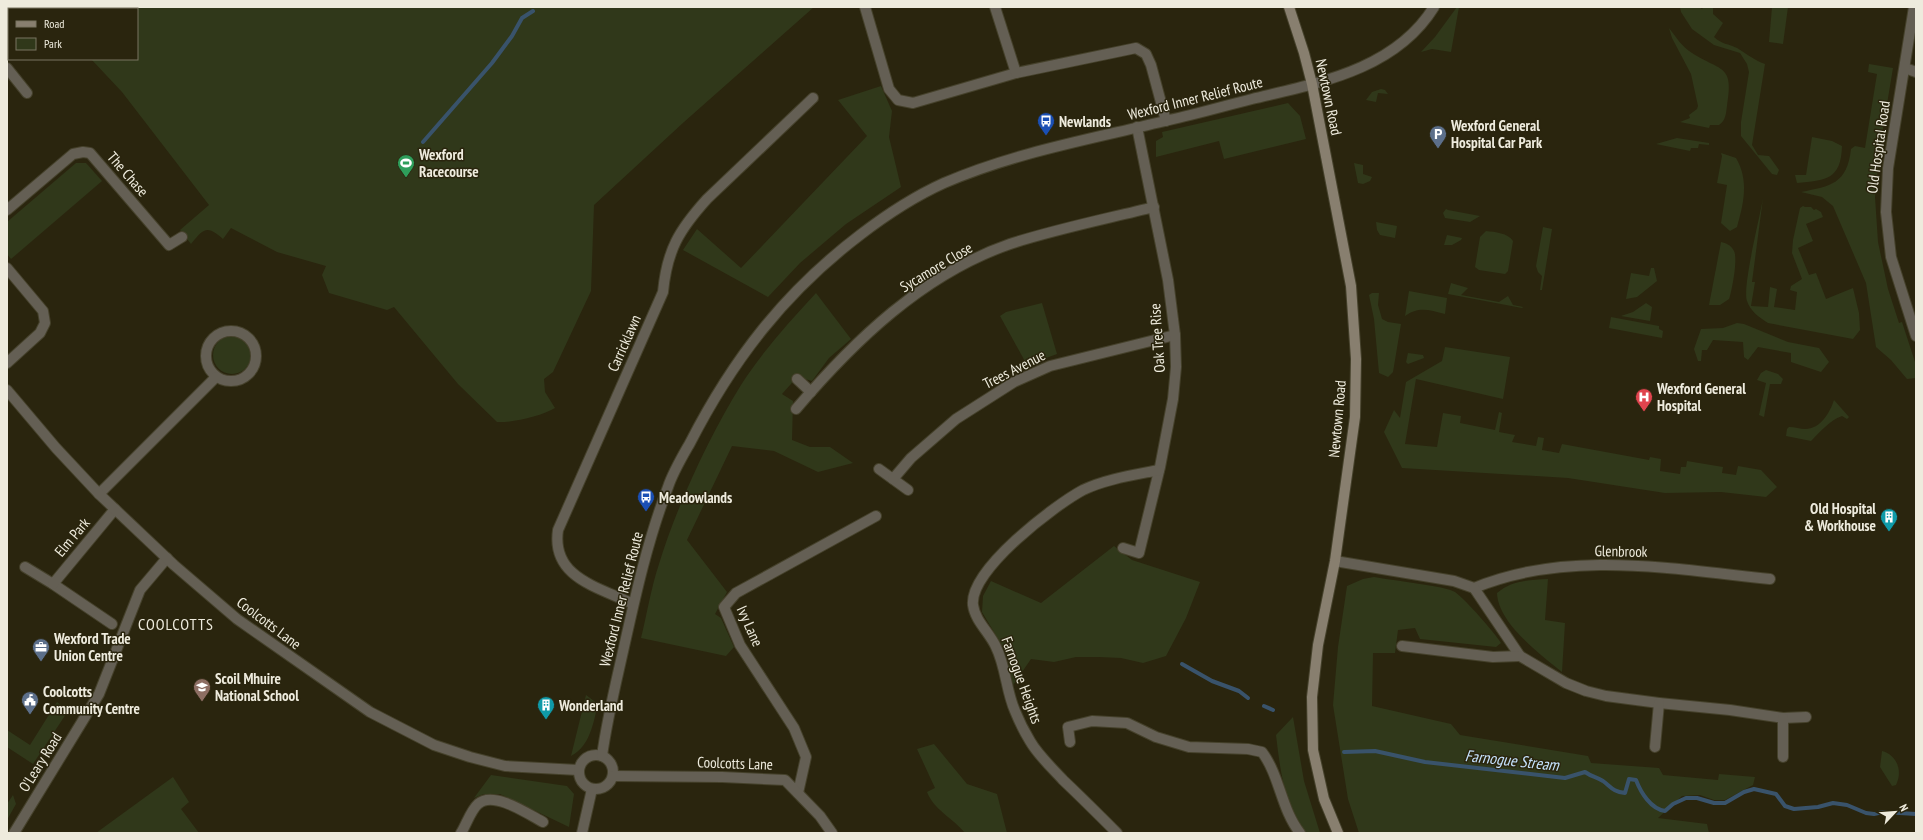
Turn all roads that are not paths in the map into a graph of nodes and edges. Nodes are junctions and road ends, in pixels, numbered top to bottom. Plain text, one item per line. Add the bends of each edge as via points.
1 (865, 7) edge
2 (995, 7) edge
3 (1289, 7) edge
4 (1434, 7) edge
5 (1914, 7) edge
6 (7, 68) edge
7 (1905, 68) junction
8 (1916, 72) edge
9 (1016, 73) junction
10 (1312, 84) junction
11 (27, 93) dead end
12 (813, 98) dead end
13 (1166, 121) junction
14 (1137, 127) junction
15 (1154, 207) junction
16 (7, 210) edge
17 (182, 237) dead end
18 (7, 268) edge
19 (1175, 335) junction
20 (1916, 336) edge
21 (7, 363) edge
22 (216, 376) junction
23 (797, 379) dead end
24 (7, 390) edge
25 (811, 392) junction
26 (796, 409) dead end
27 (879, 470) dead end
28 (1159, 470) junction
29 (893, 479) junction
30 (908, 490) dead end
31 (99, 494) junction
32 (114, 510) junction
33 (876, 516) dead end
34 (1123, 548) dead end
35 (167, 558) junction
36 (1335, 561) junction
37 (25, 567) dead end
38 (1770, 579) dead end
39 (53, 584) junction
40 (1474, 588) junction
41 (633, 604) junction
42 (112, 624) dead end
43 (1402, 646) dead end
44 (1520, 656) junction
45 (1659, 703) junction
46 (1806, 717) dead end
47 (1783, 718) junction
48 (1070, 742) dead end
49 (1655, 747) dead end
50 (602, 756) junction
51 (1783, 757) dead end
52 (578, 770) junction
53 (613, 776) junction
54 (592, 789) junction
55 (798, 793) junction
56 (543, 822) dead end
57 (14, 833) edge
58 (461, 833) edge
59 (582, 833) edge
60 (832, 833) edge
61 (1117, 833) edge
62 (1300, 833) edge
63 (1338, 833) edge

1 - 9 street via 889,89 898,100 913,103
2 - 9 street
3 - 10 main road, Newtown Road
4 - 10 street, Wexford Inner Relief Route via 1416,29 1365,67
5 - 7 street, Old Hospital Road
6 - 11 street
7 - 8 street
7 - 20 street, Old Hospital Road via 1888,168 1886,212 1891,257
9 - 13 street via 1136,48 1146,54 1151,65
10 - 13 street, Wexford Inner Relief Route
10 - 36 main road, Newtown Road via 1351,286 1356,359 1355,417
12 - 41 street, Carricklawn via 707,199 678,235 667,262 663,292 558,530 557,551 564,565 575,576
13 - 14 street, Wexford Inner Relief Route
14 - 15 street, Oak Tree Rise
14 - 41 street, Wexford Inner Relief Route via 1003,160 943,184 889,213 841,250 795,291 745,351 701,421 669,484 643,562
15 - 19 street, Oak Tree Rise
15 - 25 street, Sycamore Close via 1009,244 957,268 868,332
16 - 17 street, The Chase via 73,154 90,153 169,245
18 - 21 street via 43,310 45,323 40,333
19 - 28 street, Oak Tree Rise via 1176,373 1173,399
19 - 29 street, Trees Avenue via 1050,366 1014,382 956,418 911,458
22 - 22 street via 207,364 207,348 211,341 223,332 244,334 254,346 256,354 256,363 252,370 238,381 223,380
22 - 31 street
23 - 25 street
24 - 31 street, Coolcotts Lane
25 - 26 street, Sycamore Close
27 - 29 street
28 - 34 street, Oak Tree Rise via 1139,553
28 - 61 street, Farnogue Heights via 1123,477 1084,490 1051,511 1014,540 995,560 976,590 973,604 996,647 1014,709 1030,742 1049,765
29 - 30 street
31 - 32 street, Coolcotts Lane
32 - 35 street, Coolcotts Lane
32 - 39 street, Elm Park
33 - 55 street, Ivy Lane via 736,593 724,607 740,646 794,728 806,757
35 - 52 street, Coolcotts Lane via 237,619 329,685 390,724 434,745 505,766
35 - 57 street, O'Leary Road via 140,590 99,694
36 - 40 street via 1454,581
36 - 63 main road, Newtown Road via 1318,645 1312,697 1313,750 1324,799
37 - 39 street
38 - 40 street, Glenbrook via 1618,564 1530,570 1498,578
39 - 42 street
40 - 44 street
41 - 50 street, Wexford Inner Relief Route via 606,725
43 - 44 street via 1493,657
44 - 45 street via 1566,683 1586,691
45 - 47 street
45 - 49 street
46 - 47 street
47 - 51 street
48 - 62 street via 1068,727 1092,721 1127,723 1156,738 1189,747 1248,749 1262,752 1270,763 1280,793
50 - 52 street via 587,757
50 - 53 street via 611,764
52 - 54 street via 578,776 583,784
53 - 54 street via 603,788
53 - 55 street, Coolcotts Lane via 764,778 785,780
54 - 59 street
55 - 60 street, Coolcotts Lane
56 - 58 street via 499,800 487,799 478,804

